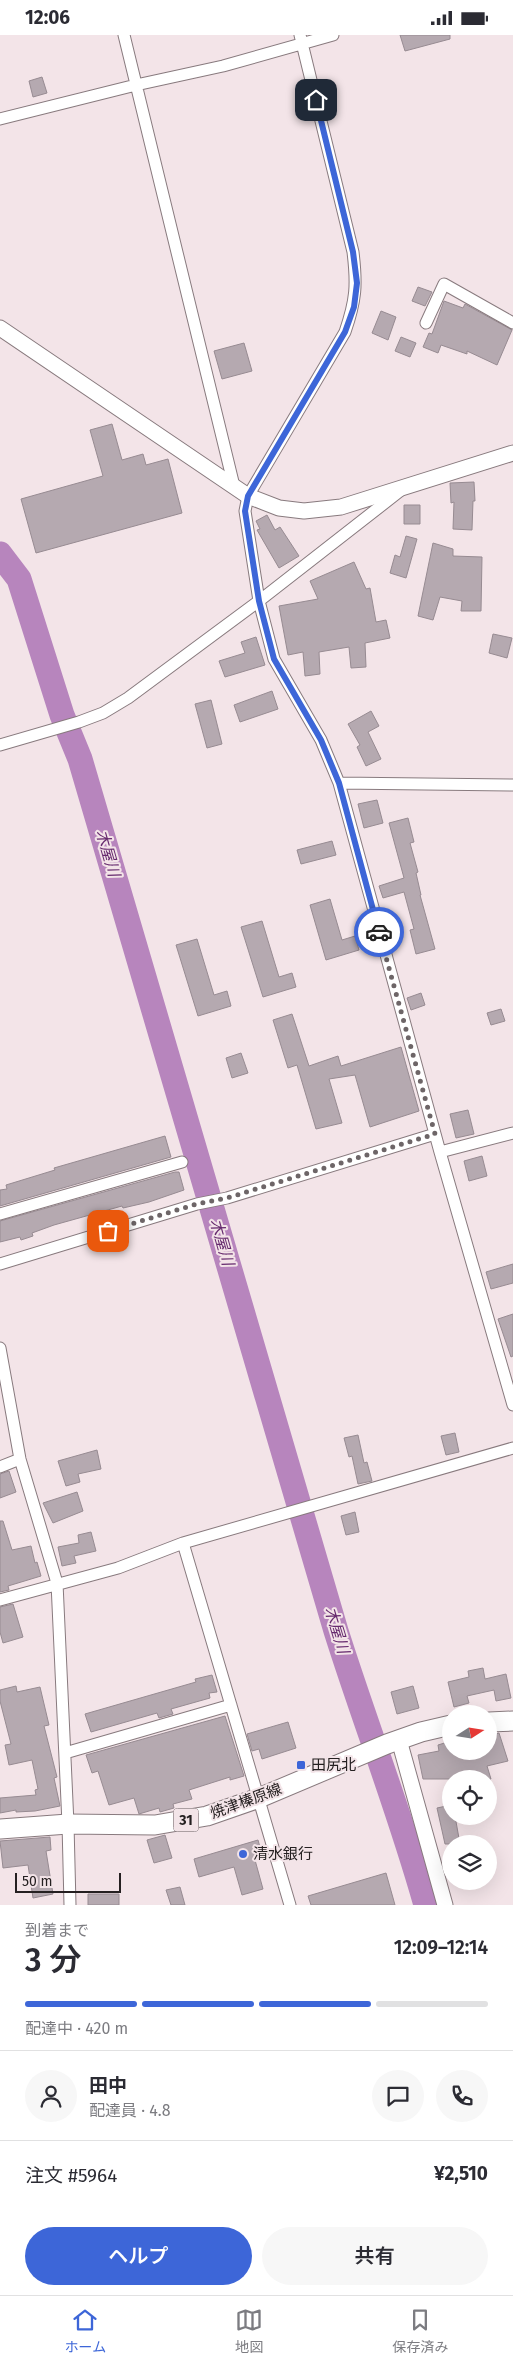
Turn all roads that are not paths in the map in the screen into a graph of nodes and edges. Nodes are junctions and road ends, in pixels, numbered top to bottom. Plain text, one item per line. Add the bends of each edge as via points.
1 (124, 35) edge
2 (334, 35) edge
3 (301, 39) edge
4 (136, 85) junction
5 (0, 119) edge
6 (426, 323) dead end
7 (513, 323) edge
8 (0, 328) edge
9 (513, 453) edge
10 (234, 486) junction
11 (405, 487) junction
12 (248, 496) junction
13 (259, 601) junction
14 (0, 745) edge
15 (339, 783) junction
16 (513, 785) edge
17 (513, 1133) edge
18 (435, 1134) junction
19 (440, 1152) junction
20 (182, 1163) dead end
21 (0, 1214) edge
22 (0, 1264) edge
23 (0, 1348) edge
24 (513, 1405) edge
25 (513, 1448) edge
26 (20, 1459) junction
27 (0, 1467) edge
28 (183, 1543) junction
29 (58, 1583) junction
30 (0, 1600) edge
31 (231, 1705) junction
32 (513, 1721) edge
33 (498, 1722) edge
34 (442, 1728) edge
35 (393, 1742) junction
36 (65, 1753) junction
37 (259, 1798) junction
38 (68, 1824) junction
39 (0, 1829) edge
40 (70, 1905) edge
41 (290, 1905) edge
42 (445, 1905) edge

1 - 4 street
2 - 3 street
3 - 4 street via 223,66
3 - 12 street via 353,252 357,283 354,307 345,332
4 - 5 street
4 - 10 street
6 - 7 street via 444,284
8 - 10 street
9 - 11 street
10 - 12 street
11 - 12 street via 341,507 304,511 279,508
11 - 13 street
12 - 13 street via 245,511
13 - 14 street via 104,713
13 - 15 street via 274,659 321,740
15 - 16 street
15 - 18 street
17 - 19 street
18 - 19 street
18 - 22 street
19 - 24 street
20 - 21 street
23 - 26 street
25 - 28 street
26 - 27 street
26 - 29 street
28 - 29 street via 118,1568
28 - 31 street
29 - 30 street
29 - 36 street
31 - 36 street
31 - 37 street
32 - 33 main road
34 - 35 main road, 焼津榛原線 / 31
35 - 37 main road, 焼津榛原線 / 31
35 - 42 street
36 - 38 street
37 - 38 main road, 焼津榛原線 / 31 via 207,1816 155,1825
37 - 41 street
38 - 39 main road, 焼津榛原線 / 31
38 - 40 street

